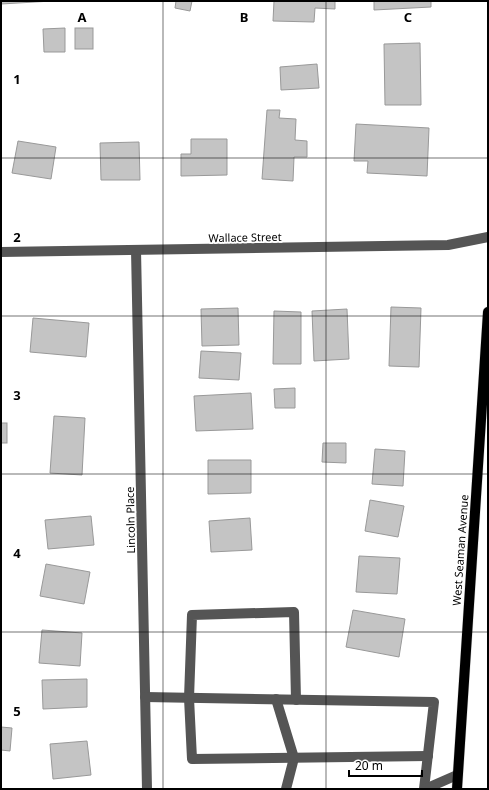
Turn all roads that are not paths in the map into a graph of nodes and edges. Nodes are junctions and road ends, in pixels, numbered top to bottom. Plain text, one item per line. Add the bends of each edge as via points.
1 (488, 237) edge
2 (136, 250) junction
3 (1, 252) edge
4 (488, 312) edge
5 (487, 350) edge
6 (145, 697) junction
7 (189, 698) junction
8 (276, 699) junction
9 (296, 700) junction
10 (428, 756) junction
11 (294, 758) junction
12 (457, 775) junction
13 (147, 789) edge
14 (286, 789) edge
15 (425, 789) edge
16 (456, 789) edge

1 - 2 street, Wallace Street via 448,245
2 - 3 street, Wallace Street
2 - 6 street, Lincoln Place
4 - 5 main road, West Seaman Avenue
5 - 12 main road, West Seaman Avenue
6 - 7 street
6 - 13 street, Lincoln Place
7 - 8 street
7 - 9 street via 192,615 294,612
7 - 11 street via 192,759
8 - 9 street
8 - 11 street
9 - 10 street via 434,702
10 - 11 street
10 - 15 street
11 - 14 street
12 - 15 street
12 - 16 main road, West Seaman Avenue

